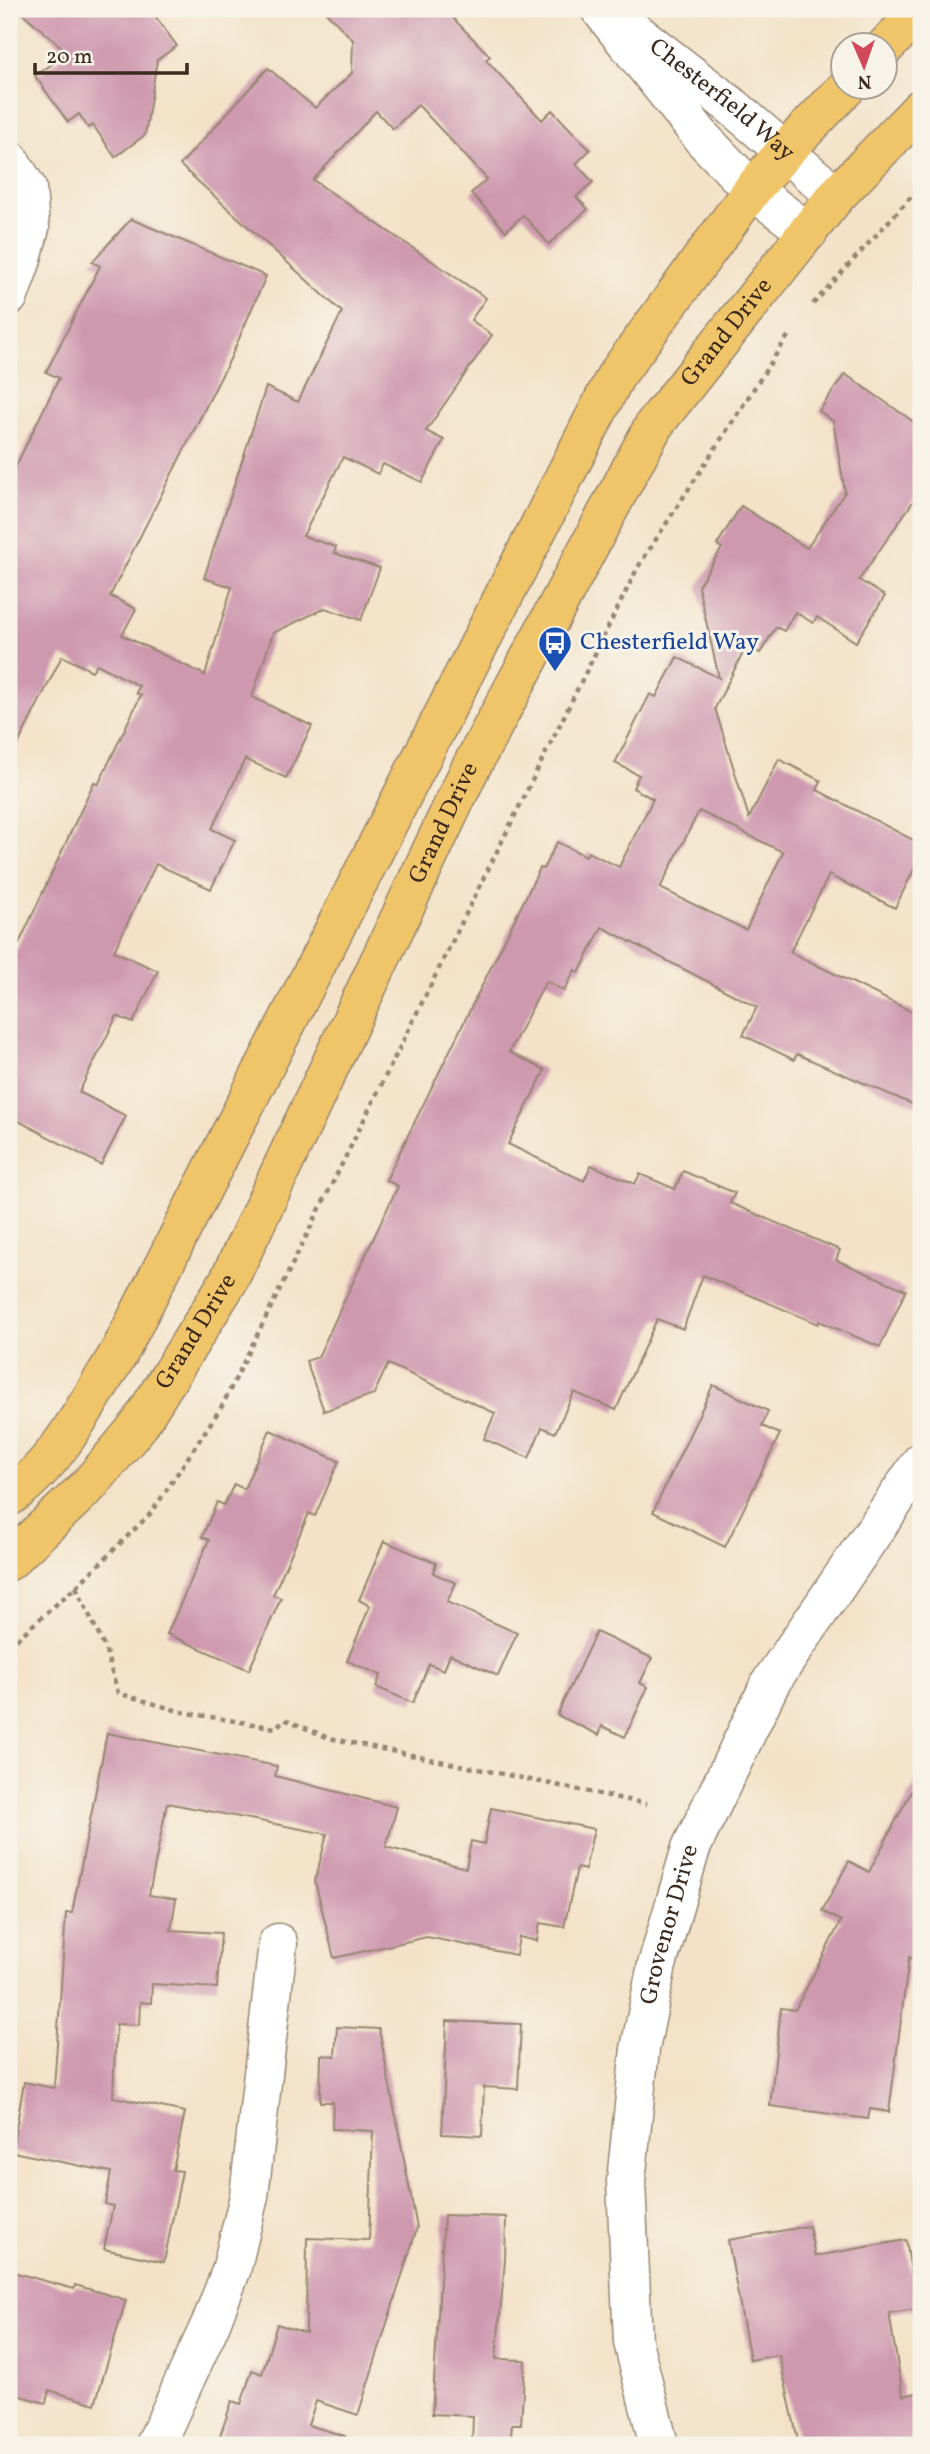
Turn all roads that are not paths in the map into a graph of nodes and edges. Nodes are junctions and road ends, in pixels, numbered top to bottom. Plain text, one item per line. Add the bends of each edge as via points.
1 (602, 9) edge
2 (921, 10) edge
3 (898, 34) edge
4 (832, 102) edge
5 (921, 108) edge
6 (785, 151) junction
7 (9, 159) edge
8 (752, 190) junction
9 (836, 196) junction
10 (808, 232) junction
11 (9, 296) edge
12 (425, 754) junction
13 (470, 771) junction
14 (921, 1462) edge
15 (17, 1491) edge
16 (54, 1520) junction
17 (9, 1561) edge
18 (278, 1943) dead end
19 (155, 2445) edge
20 (659, 2445) edge

1 - 6 street, Chesterfield Way
1 - 8 street, Chesterfield Way via 703,139
2 - 3 main road
4 - 6 main road, Grand Drive
5 - 9 main road, Grand Drive
6 - 8 main road, Grand Drive
6 - 9 street, Chesterfield Way
7 - 11 street via 27,188 30,228
8 - 10 street, Chesterfield Way
8 - 12 main road, Grand Drive via 615,377
9 - 10 main road, Grand Drive
10 - 13 main road, Grand Drive via 654,425
12 - 13 main road
12 - 15 main road, Grand Drive via 119,1353 63,1443
13 - 16 main road, Grand Drive via 229,1280 139,1425
14 - 20 street, Grovenor Drive via 771,1682 691,1848 657,1965 640,2049 626,2181 634,2342
15 - 16 main road
16 - 17 main road, Grand Drive
18 - 19 street via 249,2196 231,2271

